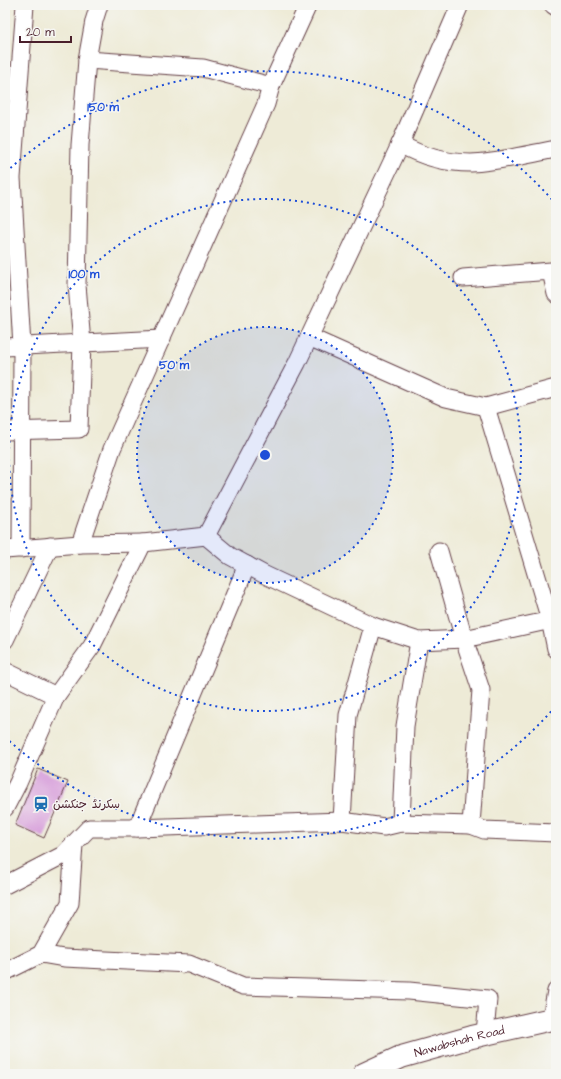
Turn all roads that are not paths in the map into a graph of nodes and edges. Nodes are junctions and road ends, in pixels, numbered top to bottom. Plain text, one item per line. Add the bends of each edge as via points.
1 (25, 5) edge
2 (99, 5) edge
3 (308, 5) edge
4 (460, 5) edge
5 (553, 5) edge
6 (556, 7) edge
7 (87, 60) junction
8 (271, 86) junction
9 (400, 144) junction
10 (556, 149) edge
11 (463, 278) dead end
12 (556, 294) edge
13 (309, 337) junction
14 (162, 339) junction
15 (82, 343) junction
16 (22, 346) junction
17 (5, 347) edge
18 (556, 388) edge
19 (486, 408) junction
20 (13, 431) edge
21 (206, 536) junction
22 (143, 543) junction
23 (80, 544) junction
24 (50, 546) junction
25 (13, 550) edge
26 (439, 551) dead end
27 (247, 565) junction
28 (553, 619) edge
29 (373, 626) junction
30 (464, 639) junction
31 (5, 640) edge
32 (419, 641) junction
33 (556, 648) edge
34 (5, 671) edge
35 (56, 696) junction
36 (12, 782) edge
37 (5, 808) edge
38 (342, 821) junction
39 (401, 823) junction
40 (471, 825) junction
41 (136, 828) junction
42 (556, 833) edge
43 (74, 844) junction
44 (5, 885) edge
45 (41, 954) junction
46 (5, 972) edge
47 (556, 991) edge
48 (553, 1018) edge
49 (485, 1034) junction
50 (364, 1074) edge

1 - 16 street via 12,178
2 - 7 street
3 - 8 street
4 - 9 street
5 - 6 street
7 - 8 street via 203,68
7 - 15 street via 80,145 77,285
8 - 14 street via 266,104
9 - 10 street via 416,153 470,163
9 - 13 street
11 - 12 street via 551,271
13 - 19 street via 446,398
13 - 21 street
14 - 15 street
14 - 23 street via 112,449
15 - 16 street
15 - 20 street via 79,429
16 - 17 street
16 - 20 street
18 - 19 street
19 - 28 street
20 - 25 street
21 - 22 street
21 - 27 street via 230,556
22 - 23 street
22 - 35 street via 92,646
23 - 24 street
24 - 25 street
24 - 31 street
26 - 30 street
27 - 29 street
27 - 41 street
28 - 30 street
28 - 33 street
29 - 32 street
29 - 38 street via 348,715
30 - 32 street
30 - 40 street via 481,690
32 - 39 street via 405,726
34 - 35 street
35 - 36 street
36 - 37 street
38 - 39 street via 384,826
38 - 41 street
39 - 40 street
40 - 42 street via 484,830
41 - 43 street via 89,828
43 - 44 street via 63,855
43 - 45 street via 70,903
45 - 46 street
45 - 49 street via 64,958 189,964 243,986 409,991 488,999
47 - 48 street
48 - 49 main road, Nawabshah Road
49 - 50 main road, Nawabshah Road via 401,1057

